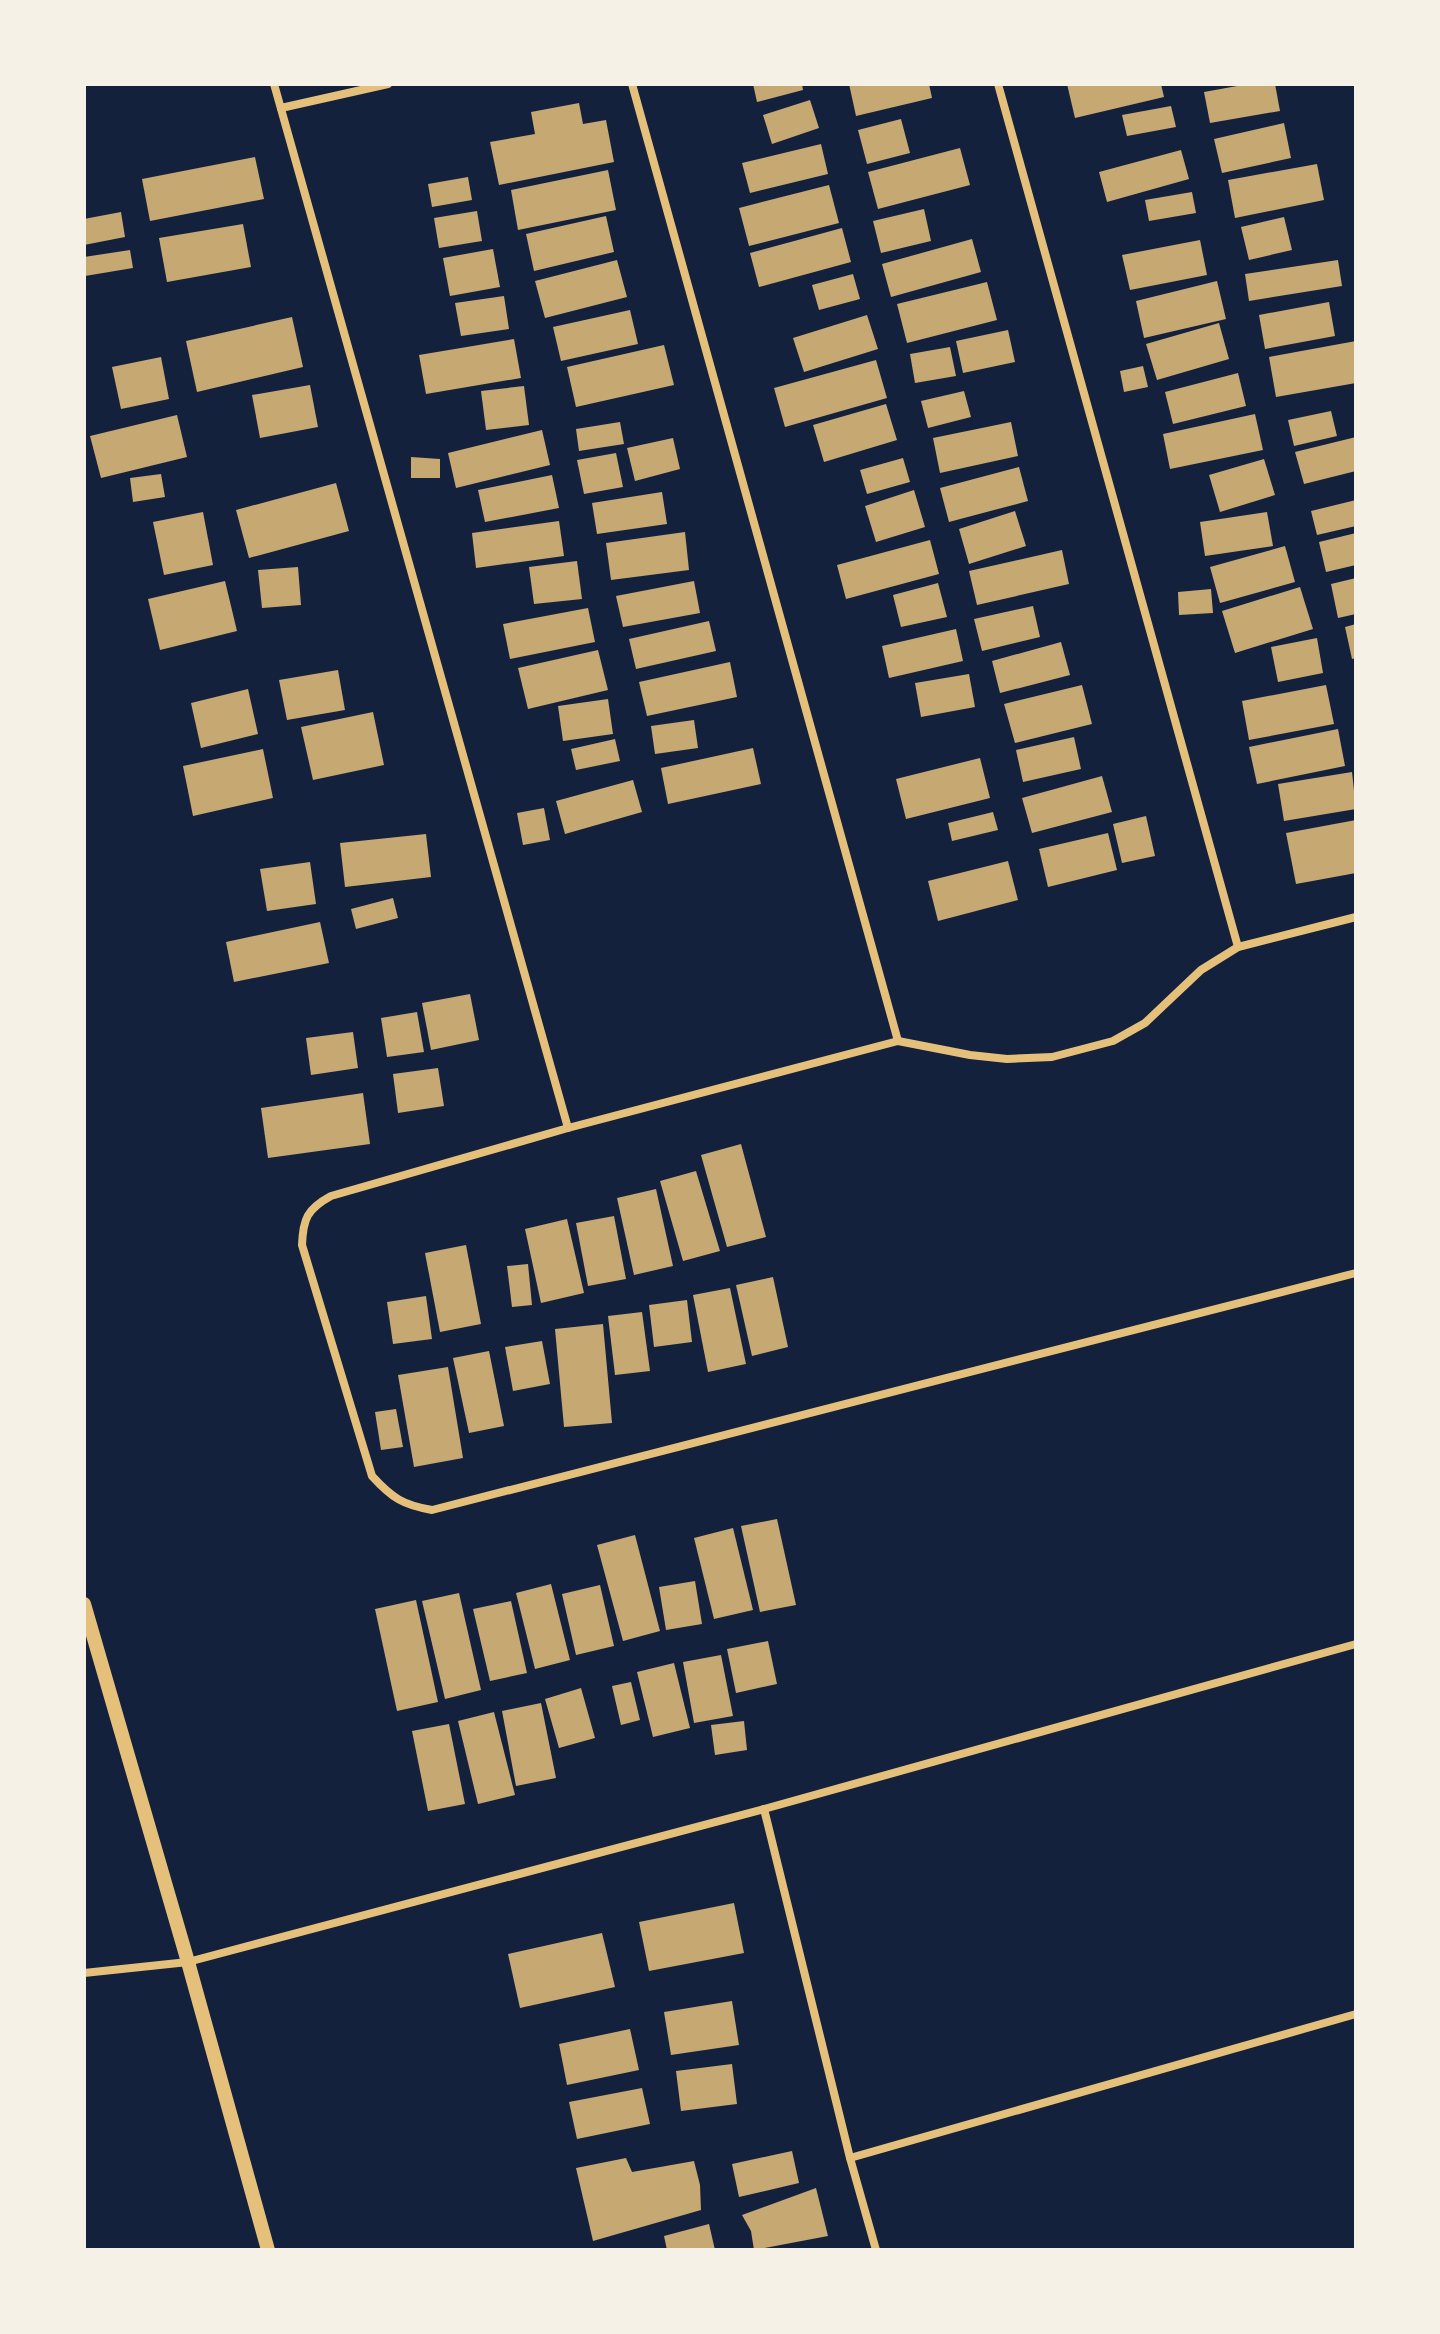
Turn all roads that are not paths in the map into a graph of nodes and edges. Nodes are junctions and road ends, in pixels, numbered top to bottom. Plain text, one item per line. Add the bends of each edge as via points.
1 (274, 84) edge
2 (388, 84) edge
3 (632, 84) edge
4 (998, 84) edge
5 (281, 108) junction
6 (1356, 917) edge
7 (1238, 947) junction
8 (898, 1041) junction
9 (568, 1128) junction
10 (1356, 1273) edge
11 (84, 1604) edge
12 (1356, 1644) edge
13 (764, 1809) junction
14 (188, 1962) junction
15 (84, 1973) edge
16 (1356, 2014) edge
17 (850, 2158) junction
18 (268, 2250) edge
19 (876, 2250) edge

1 - 5 street
2 - 5 street
3 - 8 street
4 - 7 street
5 - 9 street
6 - 7 street
7 - 8 street via 1201,970 1145,1023 1113,1041 1052,1057 1007,1059
8 - 9 street
9 - 10 street via 331,1196 314,1205 303,1224 302,1245 372,1476 390,1496 412,1507 432,1510
11 - 14 street
12 - 13 street
13 - 14 street
13 - 17 street
14 - 15 street
14 - 18 street
16 - 17 street
17 - 19 street

